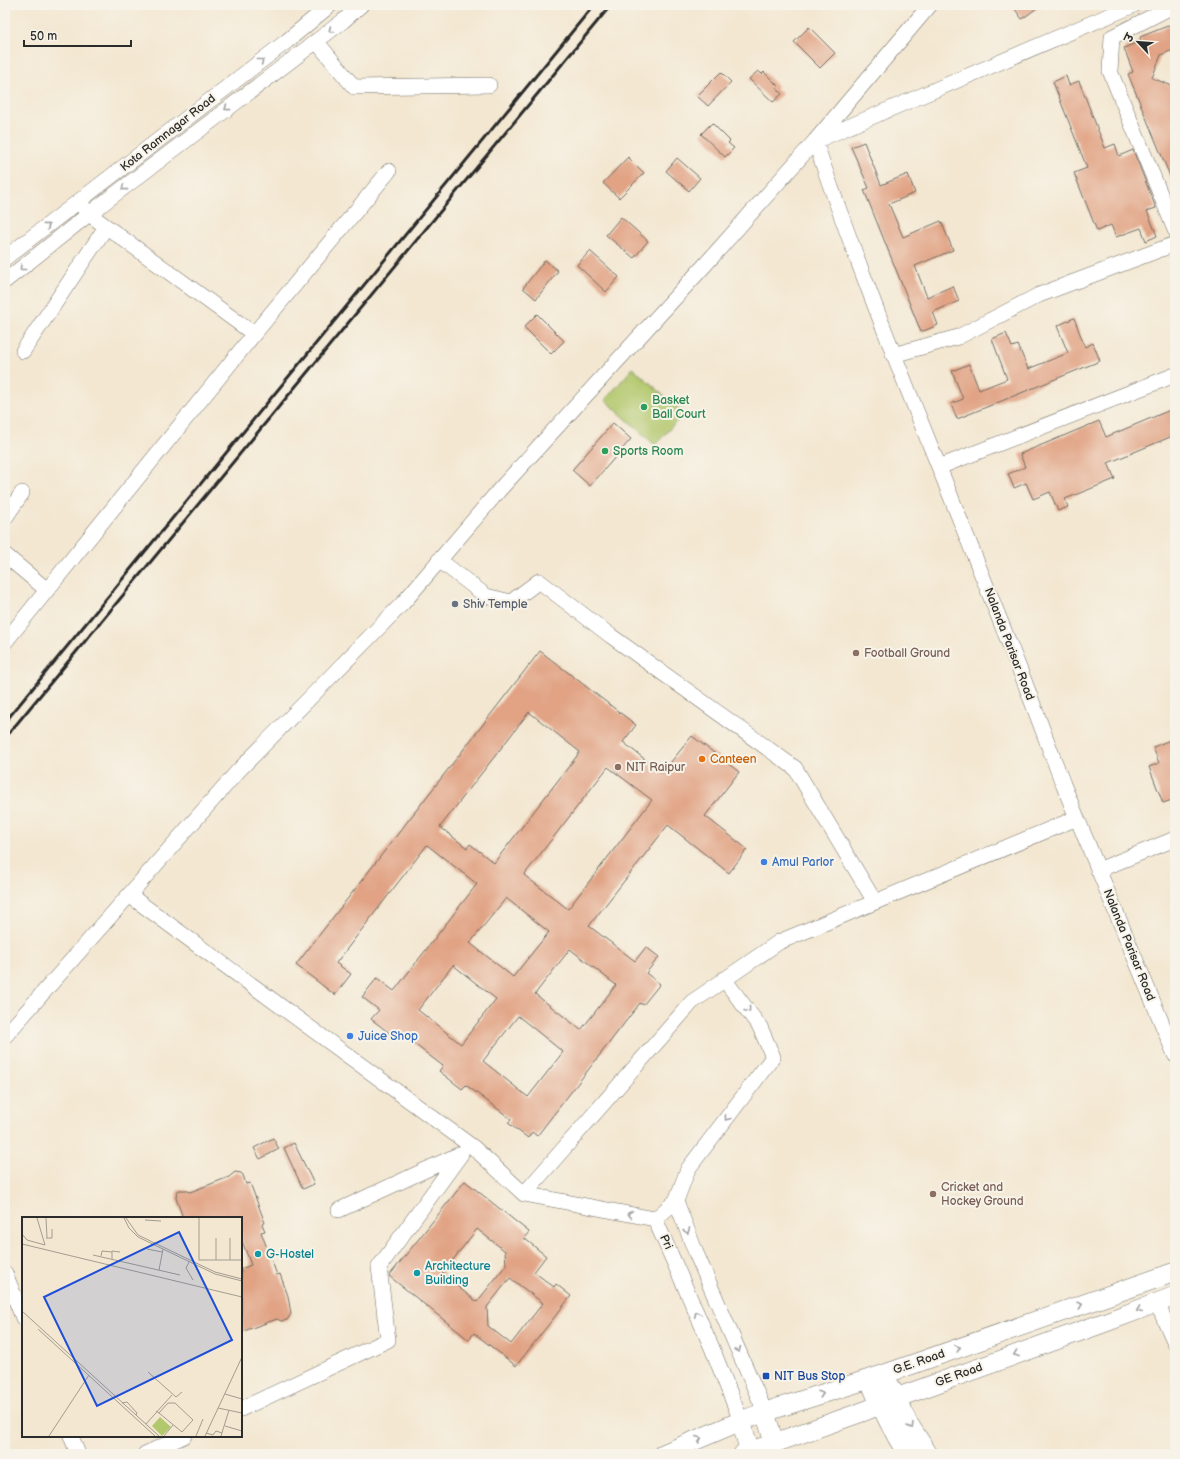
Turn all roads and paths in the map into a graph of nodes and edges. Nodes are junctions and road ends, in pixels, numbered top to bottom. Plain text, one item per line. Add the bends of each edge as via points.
1 (330, 5) edge
2 (361, 5) edge
3 (930, 5) edge
4 (1134, 5) edge
5 (1175, 5) edge
6 (316, 41) junction
7 (489, 85) dead end
8 (815, 141) junction
9 (389, 171) dead end
10 (78, 202) junction
11 (89, 214) junction
12 (106, 227) junction
13 (1175, 230) edge
14 (1175, 244) edge
15 (5, 258) edge
16 (5, 281) edge
17 (254, 334) junction
18 (23, 351) dead end
19 (893, 355) junction
20 (1175, 375) edge
21 (939, 467) junction
22 (22, 493) dead end
23 (5, 518) edge
24 (5, 555) edge
25 (439, 560) junction
26 (47, 590) junction
27 (5, 642) edge
28 (1077, 818) junction
29 (1175, 840) edge
30 (1098, 870) junction
31 (129, 895) junction
32 (875, 902) junction
33 (724, 980) junction
34 (5, 1036) edge
35 (1175, 1055) edge
36 (468, 1151) junction
37 (524, 1194) junction
38 (676, 1201) junction
39 (339, 1210) dead end
40 (655, 1218) junction
41 (1175, 1272) edge
42 (5, 1273) edge
43 (1175, 1296) edge
44 (1157, 1303) junction
45 (22, 1316) edge
46 (1175, 1343) edge
47 (877, 1376) junction
48 (888, 1401) junction
49 (242, 1409) edge
50 (765, 1412) junction
51 (741, 1421) junction
52 (71, 1437) edge
53 (182, 1437) edge
54 (774, 1443) junction
55 (746, 1453) edge
56 (78, 1454) edge
57 (146, 1454) edge
58 (663, 1454) edge
59 (907, 1454) edge
60 (928, 1454) edge

10 -> 1 street, Kota Ramnagar Road
2 -> 6 street
3 - 8 street
4 - 8 street
5 - 13 street via 1112,37 1110,71
6 - 7 street via 354,87
6 -> 11 street
8 - 19 street, Nalanda Parisar Road
8 - 25 street
9 - 17 street
10 - 11 street
15 -> 10 street, Kota Ramnagar Road
11 - 12 street
11 -> 16 street
12 - 17 street
12 - 18 street
14 - 19 street via 1039,295 958,337
17 - 26 street
19 - 21 street, Nalanda Parisar Road
20 - 21 street
21 - 28 street, Nalanda Parisar Road
22 - 23 street
24 - 26 street
25 - 31 street via 403,603 238,771
25 - 32 street via 486,596 511,602 539,581 610,636 795,768
26 - 27 street
28 - 30 street, Nalanda Parisar Road
28 - 32 street
29 - 30 street
30 - 35 street, Nalanda Parisar Road
31 - 34 street
31 - 36 street
32 - 33 street via 778,942
33 - 37 street via 692,1002
33 -> 38 street via 760,1026 773,1057 688,1169
36 - 37 street
36 - 39 street
36 - 49 street via 379,1267 388,1340
40 -> 37 street
38 - 40 street
38 -> 50 street
51 -> 40 street, Pri
47 -> 41 main road, G.E. Road
42 - 45 street
43 - 44 main road, GE Road
44 - 46 street
44 -> 48 main road, GE Road
47 - 48 main road
50 -> 47 main road, G.E. Road
48 - 54 main road, GE Road
48 - 59 main road via 895,1434
48 -> 60 main road via 908,1423
50 - 51 main road, G.E. Road
50 - 54 main road
51 - 55 main road
58 -> 51 main road, G.E. Road
52 - 56 street
53 - 57 street
54 - 55 main road, GE Road

